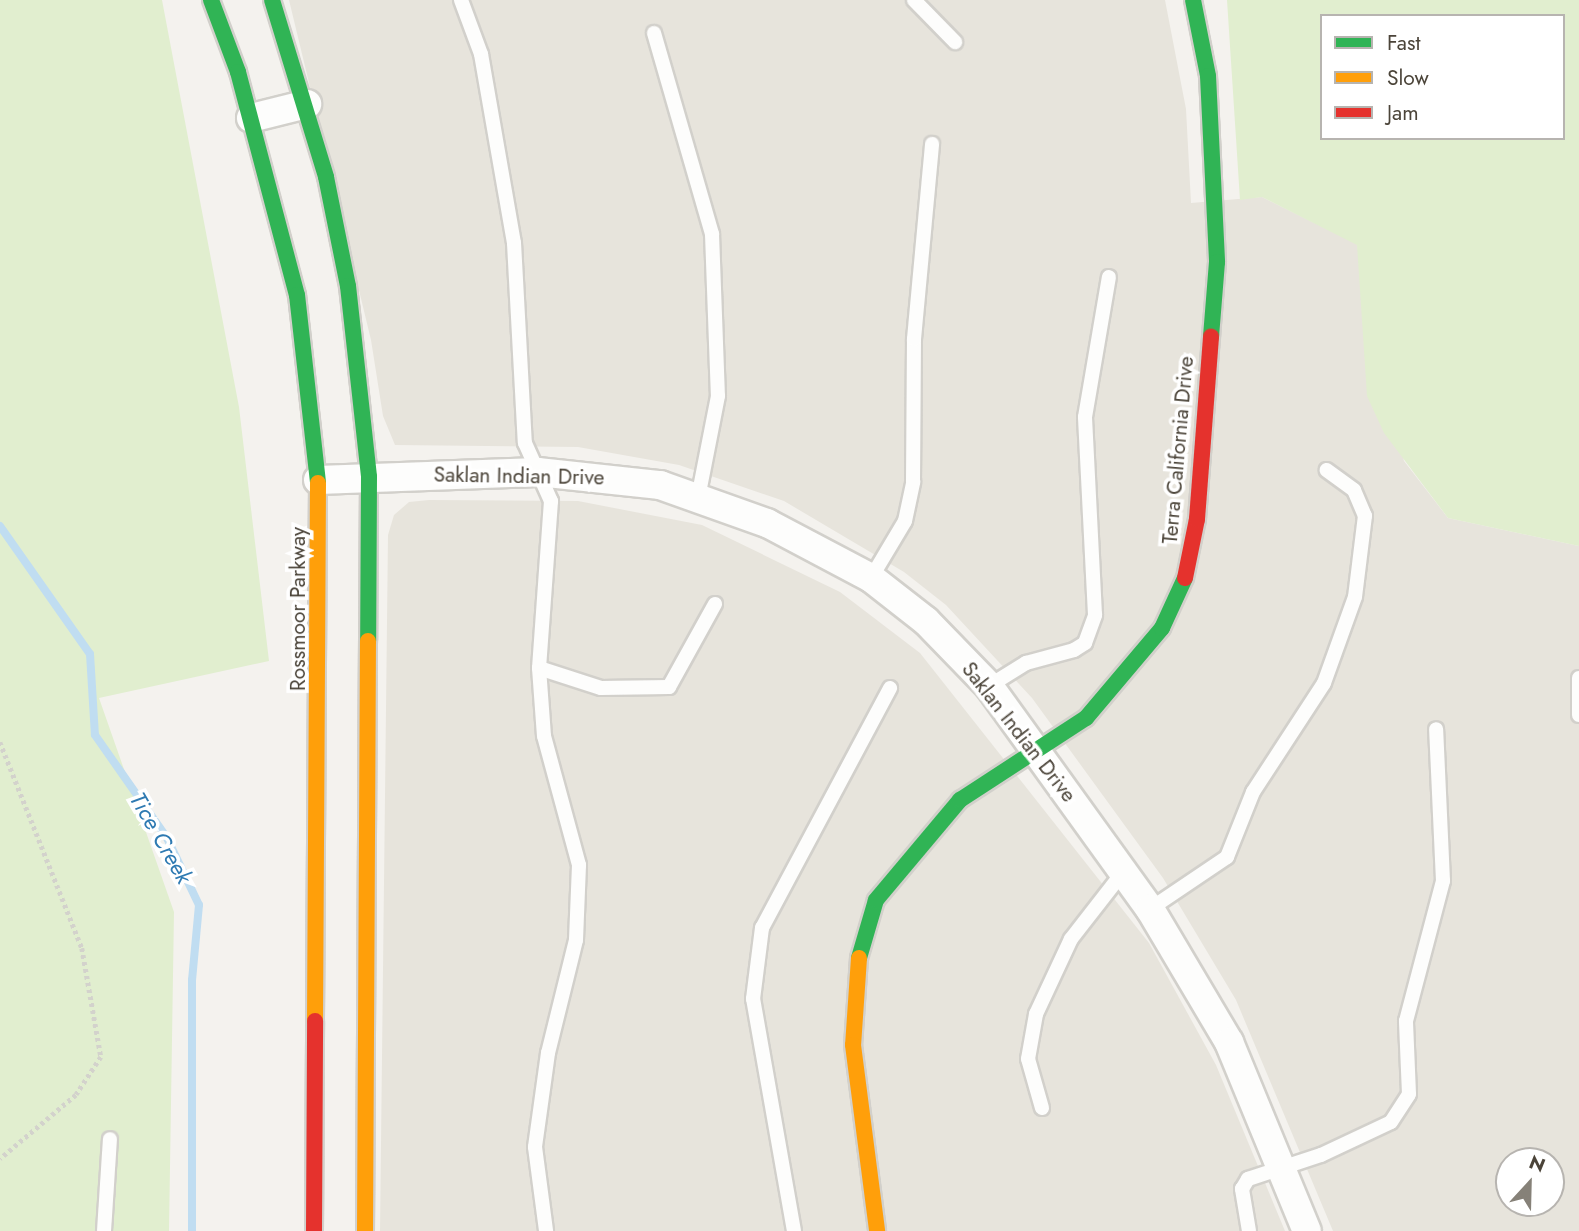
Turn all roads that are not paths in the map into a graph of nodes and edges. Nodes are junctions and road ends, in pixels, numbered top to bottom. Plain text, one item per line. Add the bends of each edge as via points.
1 (211, 0) edge
2 (272, 0) edge
3 (461, 0) edge
4 (914, 0) edge
5 (1193, 0) edge
6 (654, 33) dead end
7 (955, 43) dead end
8 (307, 104) junction
9 (251, 118) junction
10 (932, 144) dead end
11 (1109, 277) dead end
12 (1326, 470) dead end
13 (538, 472) junction
14 (369, 477) junction
15 (317, 480) junction
16 (698, 498) junction
17 (871, 578) junction
18 (715, 604) dead end
19 (539, 668) junction
20 (1579, 678) edge
21 (989, 687) junction
22 (890, 688) dead end
23 (1579, 715) edge
24 (1436, 729) dead end
25 (1037, 750) junction
26 (1124, 871) junction
27 (1150, 909) junction
28 (1042, 1108) dead end
29 (110, 1139) dead end
30 (1281, 1170) junction
31 (104, 1231) edge
32 (314, 1231) edge
33 (365, 1231) edge
34 (546, 1231) edge
35 (794, 1231) edge
36 (877, 1231) edge
37 (1249, 1231) edge
38 (1307, 1231) edge

1 - 9 street, Rossmoor Parkway
2 - 8 street
3 - 13 lane via 481,54 514,243 525,443
4 - 7 lane
5 - 25 street, Terra California Drive via 1208,76 1217,262 1197,520 1184,582 1162,628 1086,718
6 - 16 lane via 712,234 718,396
8 - 9 street
8 - 14 street via 348,286
9 - 15 street, Rossmoor Parkway via 297,295
10 - 17 lane via 914,339 913,482 905,522
11 - 21 lane via 1085,417 1094,615 1085,643 1026,663
12 - 27 lane via 1354,491 1365,516 1355,597 1324,683 1253,792 1227,857
13 - 14 street, Saklan Indian Drive
13 - 16 street, Saklan Indian Drive via 623,479
13 - 19 lane via 551,501
14 - 15 street, Saklan Indian Drive
14 - 33 street
15 - 32 street, Rossmoor Parkway
16 - 17 street, Saklan Indian Drive via 767,523
17 - 21 street, Saklan Indian Drive via 926,621
18 - 19 lane via 668,687 601,688
19 - 34 lane via 544,736 579,865 580,907 548,1054 535,1147
20 - 23 lane
21 - 25 street, Saklan Indian Drive
22 - 35 lane via 762,928 753,999
24 - 30 lane via 1443,881 1406,1021 1409,1094 1391,1122
25 - 26 street, Saklan Indian Drive
25 - 36 street, Terra California Drive via 960,800 876,901 857,963 853,1045
26 - 27 street, Saklan Indian Drive
26 - 28 lane via 1071,939 1035,1014 1028,1059
27 - 30 street, Saklan Indian Drive via 1229,1042
29 - 31 lane
30 - 37 lane via 1248,1179 1242,1189
30 - 38 street, Saklan Indian Drive

